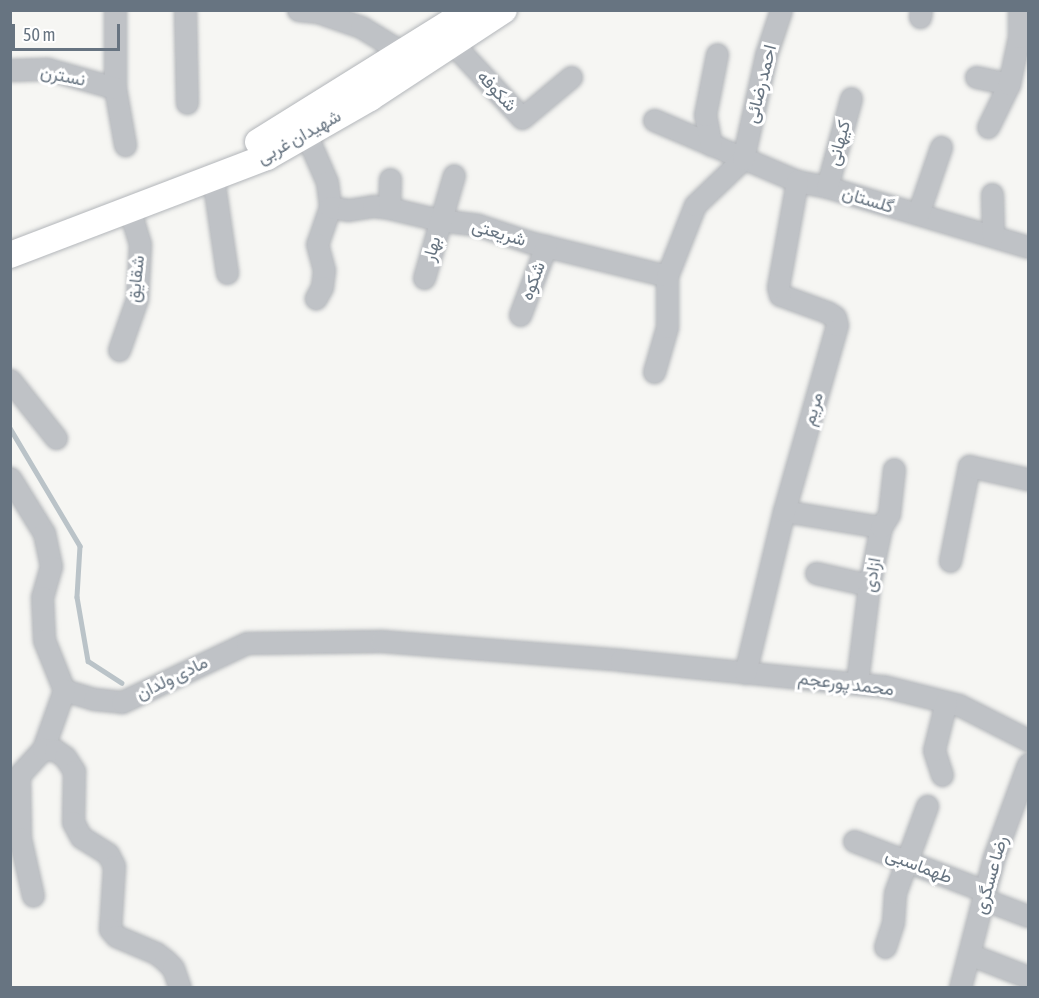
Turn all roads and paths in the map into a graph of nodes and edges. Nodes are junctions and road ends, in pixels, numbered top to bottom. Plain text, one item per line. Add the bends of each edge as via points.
1 (115, 10) edge
2 (185, 10) edge
3 (504, 10) edge
4 (781, 10) edge
5 (1019, 10) edge
6 (311, 11) edge
7 (467, 11) edge
8 (453, 44) junction
9 (402, 52) junction
10 (717, 54) dead end
11 (10, 70) edge
12 (571, 77) dead end
13 (976, 77) dead end
14 (1009, 84) junction
15 (115, 88) junction
16 (850, 98) dead end
17 (187, 104) dead end
18 (654, 120) dead end
19 (988, 127) dead end
20 (306, 134) junction
21 (124, 145) dead end
22 (711, 145) junction
23 (941, 147) dead end
24 (743, 159) junction
25 (454, 175) dead end
26 (213, 177) junction
27 (390, 179) dead end
28 (797, 181) junction
29 (827, 187) junction
30 (992, 194) dead end
31 (330, 207) junction
32 (129, 208) junction
33 (389, 208) junction
34 (918, 214) junction
35 (439, 220) junction
36 (993, 235) junction
37 (10, 240) edge
38 (546, 246) junction
39 (1029, 247) edge
40 (10, 255) edge
41 (227, 273) dead end
42 (667, 276) junction
43 (424, 279) dead end
44 (316, 298) dead end
45 (520, 315) dead end
46 (119, 350) dead end
47 (654, 372) dead end
48 (10, 380) edge
49 (56, 438) dead end
50 (894, 470) dead end
51 (10, 478) edge
52 (1029, 479) edge
53 (784, 511) junction
54 (881, 527) junction
55 (950, 561) dead end
56 (816, 573) dead end
57 (869, 585) junction
58 (745, 673) junction
59 (857, 682) junction
60 (64, 690) junction
61 (946, 702) junction
62 (1029, 740) edge
63 (43, 749) junction
64 (1029, 764) edge
65 (942, 775) dead end
66 (15, 782) edge
67 (927, 806) dead end
68 (854, 841) dead end
69 (906, 861) junction
70 (984, 895) junction
71 (33, 896) dead end
72 (1029, 916) edge
73 (885, 947) dead end
74 (969, 954) junction
75 (1029, 977) edge
76 (180, 987) edge
77 (960, 987) edge

1 - 15 street
2 - 17 street
3 - 8 main road, شهیدان غربی
4 - 24 street, احمد رضائی via 766,56
5 - 14 street via 1019,37
6 - 9 street via 361,27
7 - 9 main road, شهیدان غربی
8 - 12 street, شکوفه via 522,118
8 - 20 main road, شهیدان غربی
9 - 37 main road, شهیدان غربی via 265,139
10 - 22 street via 705,115
11 - 15 street, نسترن via 48,69
13 - 14 street
14 - 19 street
15 - 21 street
16 - 29 street, کیهانی
18 - 22 street, گلستان
20 - 26 main road, شهیدان غربی via 267,157
20 - 31 street via 327,182
22 - 24 street, گلستان
23 - 34 street
24 - 28 street, گلستان
24 - 42 street via 695,205
25 - 35 street, بهار
26 - 32 main road, شهیدان غربی
26 - 41 street
27 - 33 street
28 - 29 street, گلستان
28 - 53 street, مریم via 778,287 780,294 827,312 837,324
29 - 34 street, گلستان
30 - 36 street
31 - 33 street, شریعتی
31 - 44 street via 317,244 324,270
32 - 40 main road, شهیدان غربی
32 - 46 street, شقایق via 140,244 137,299
33 - 35 street, شریعتی
34 - 36 street, گلستان
35 - 38 street, شریعتی via 498,229
35 - 43 street, بهار
36 - 39 street, گلستان
38 - 42 street, شریعتی
38 - 45 street, شکوه
42 - 47 street via 667,327
48 - 49 street
50 - 54 street, ازادی via 889,514
51 - 60 street via 44,533 51,566 42,597 44,640
52 - 55 street via 969,466
53 - 54 street
53 - 58 street, مریم
54 - 57 street, ازادی
56 - 57 street
57 - 59 street, ازادی
58 - 59 street, محمد پورعجم
58 - 60 street, مادی ولدان via 382,641 290,641 247,643 122,702
59 - 61 street, محمد پورعجم
60 - 63 street
61 - 62 street, محمد پورعجم
61 - 65 street via 934,750
63 - 66 street
63 - 76 street via 55,750 65,757 74,771 73,822 81,837 108,854 114,866 110,924 113,934 165,960 173,968
64 - 70 street, رضا عسگری
66 - 71 street via 20,838
67 - 69 street
68 - 69 street, طهماسبی
69 - 70 street, طهماسبی
69 - 73 street via 895,893
70 - 72 street
70 - 74 street, رضا عسگری
74 - 75 street
74 - 77 street, رضا عسگری

